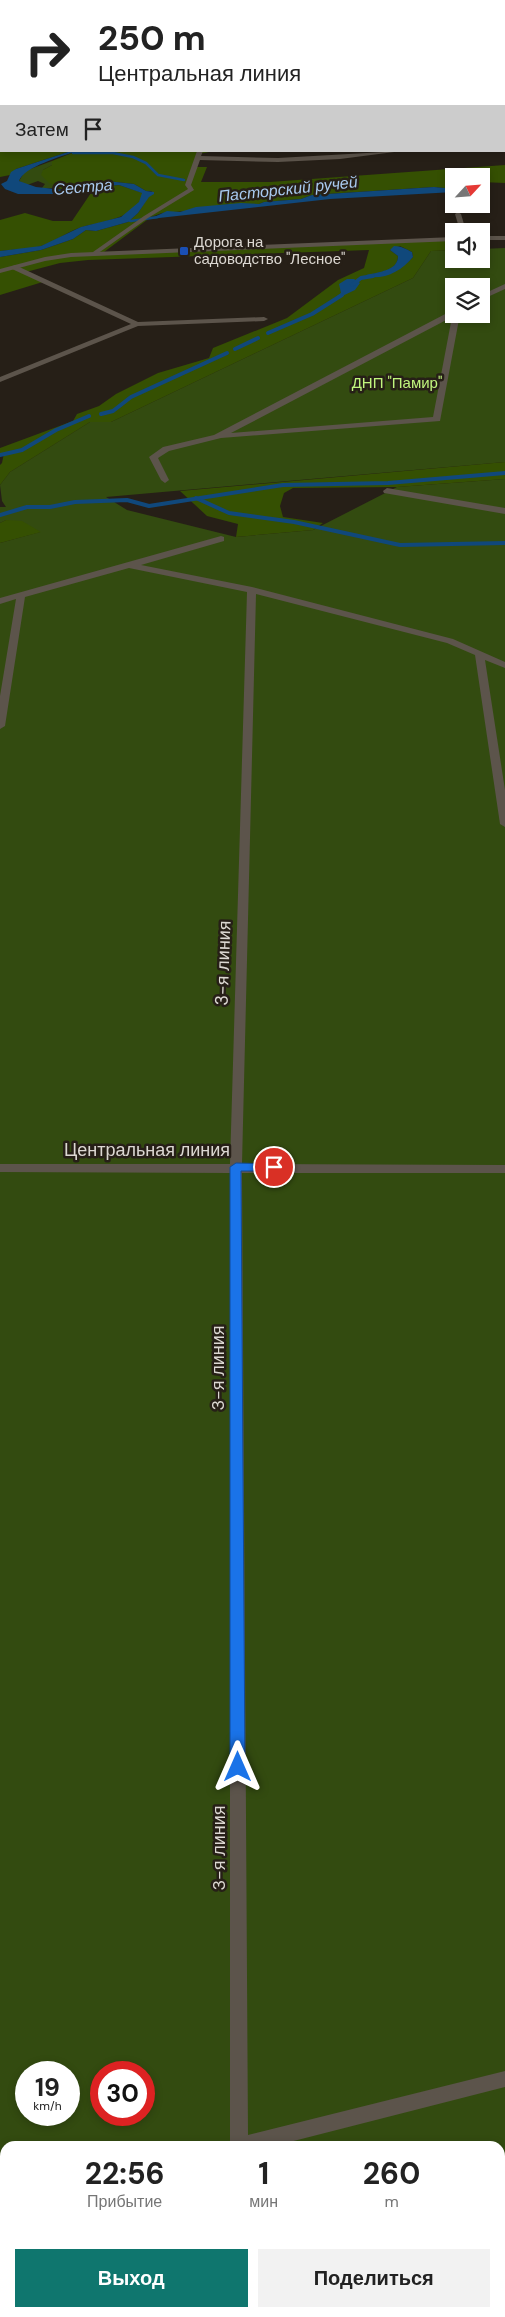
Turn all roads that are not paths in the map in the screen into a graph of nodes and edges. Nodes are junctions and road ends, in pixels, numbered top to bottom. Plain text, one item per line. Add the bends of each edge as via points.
1 (284, 152) edge
2 (391, 152) edge
3 (199, 155) edge
4 (278, 160) junction
5 (458, 214) dead end
6 (461, 223) edge
7 (490, 238) edge
8 (505, 238) edge
9 (445, 239) edge
10 (95, 253) junction
11 (15, 267) junction
12 (0, 271) edge
13 (505, 286) edge
14 (490, 294) edge
15 (264, 318) dead end
16 (445, 318) edge
17 (453, 323) edge
18 (137, 324) junction
19 (0, 380) edge
20 (217, 437) junction
21 (164, 480) dead end
22 (387, 490) dead end
23 (505, 511) edge
24 (221, 539) dead end
25 (129, 565) junction
26 (252, 590) junction
27 (21, 595) junction
28 (0, 601) edge
29 (479, 653) junction
30 (505, 665) edge
31 (0, 726) edge
32 (505, 824) edge
33 (236, 1167) junction
34 (0, 1168) edge
35 (505, 1169) edge
36 (505, 2079) edge
37 (240, 2141) edge
38 (260, 2141) edge

1 - 4 street
2 - 4 street
3 - 4 street
3 - 10 street via 188,185 192,189
5 - 6 street
7 - 8 street
9 - 10 street
10 - 11 street via 58,256
11 - 12 street
11 - 18 street
13 - 14 street
15 - 18 street
16 - 20 street
17 - 20 street via 437,419
18 - 19 street
20 - 21 street via 166,449 153,458
22 - 23 street
24 - 25 street
25 - 26 street
25 - 27 street
26 - 29 street via 450,641
26 - 33 street, 3-я линия
27 - 28 street
27 - 31 street
29 - 30 street
29 - 32 street
33 - 34 street, Центральная линия
33 - 35 street, Центральная линия
33 - 37 street, 3-я линия
36 - 38 street

